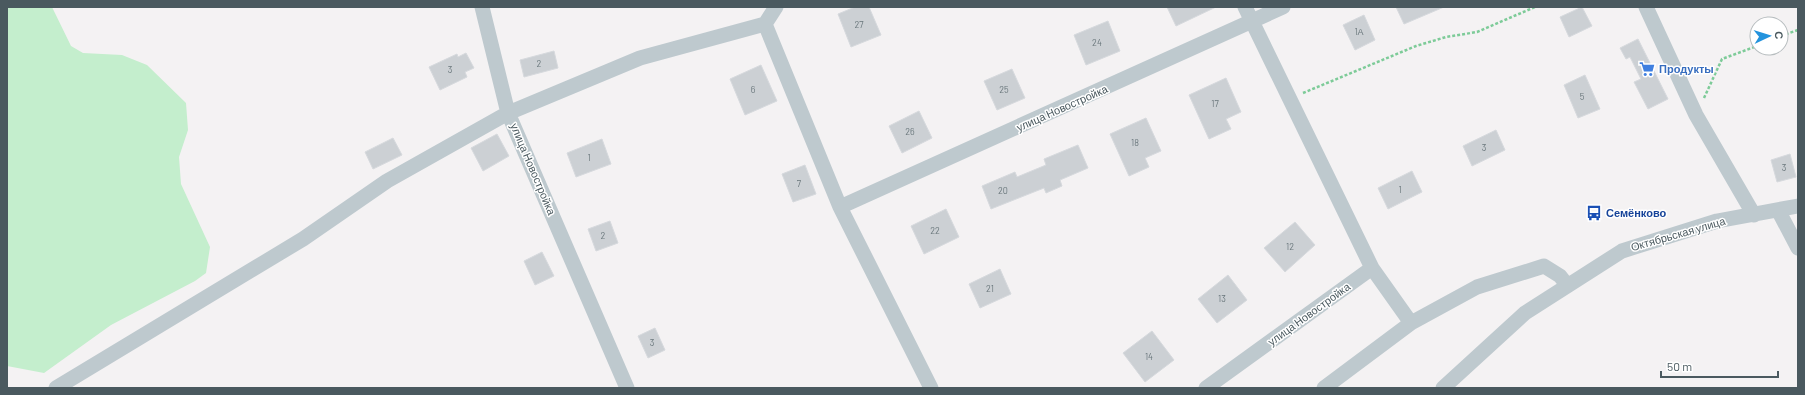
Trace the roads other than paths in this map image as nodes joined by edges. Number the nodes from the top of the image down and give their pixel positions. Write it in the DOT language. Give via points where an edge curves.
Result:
graph roads {
  1 [pos="482,7"];
  2 [pos="776,7"];
  3 [pos="1245,7"];
  4 [pos="1283,7"];
  5 [pos="1646,7"];
  6 [pos="1252,22"];
  7 [pos="765,24"];
  8 [pos="508,113"];
  9 [pos="1798,206"];
  10 [pos="840,207"];
  11 [pos="1778,210"];
  12 [pos="1754,215"];
  13 [pos="1798,248"];
  14 [pos="1372,268"];
  15 [pos="1567,285"];
  16 [pos="1411,322"];
  17 [pos="56,388"];
  18 [pos="627,388"];
  19 [pos="931,388"];
  20 [pos="1206,388"];
  21 [pos="1324,388"];
  22 [pos="1443,388"];
  1 -- 8 [label="street"];
  2 -- 7 [label="street"];
  3 -- 6 [label="street"];
  4 -- 6 [label="street, улица Новостройка"];
  5 -- 12 [label="street" via="1696,115"];
  6 -- 10 [label="street, улица Новостройка"];
  6 -- 14 [label="street"];
  7 -- 8 [label="street, улица Новостройка" via="640,58"];
  7 -- 10 [label="street"];
  8 -- 17 [label="street" via="387,181 303,239"];
  8 -- 18 [label="street, улица Новостройка"];
  9 -- 11 [label="street, Октябрьская улица"];
  10 -- 19 [label="street"];
  11 -- 12 [label="street, Октябрьская улица"];
  11 -- 13 [label="street"];
  12 -- 15 [label="street, Октябрьская улица" via="1717,221 1622,251"];
  14 -- 16 [label="street"];
  14 -- 20 [label="street, улица Новостройка"];
  15 -- 16 [label="street" via="1560,276 1544,266 1477,287"];
  15 -- 22 [label="street, Октябрьская улица" via="1525,313"];
  16 -- 21 [label="street"];
}
